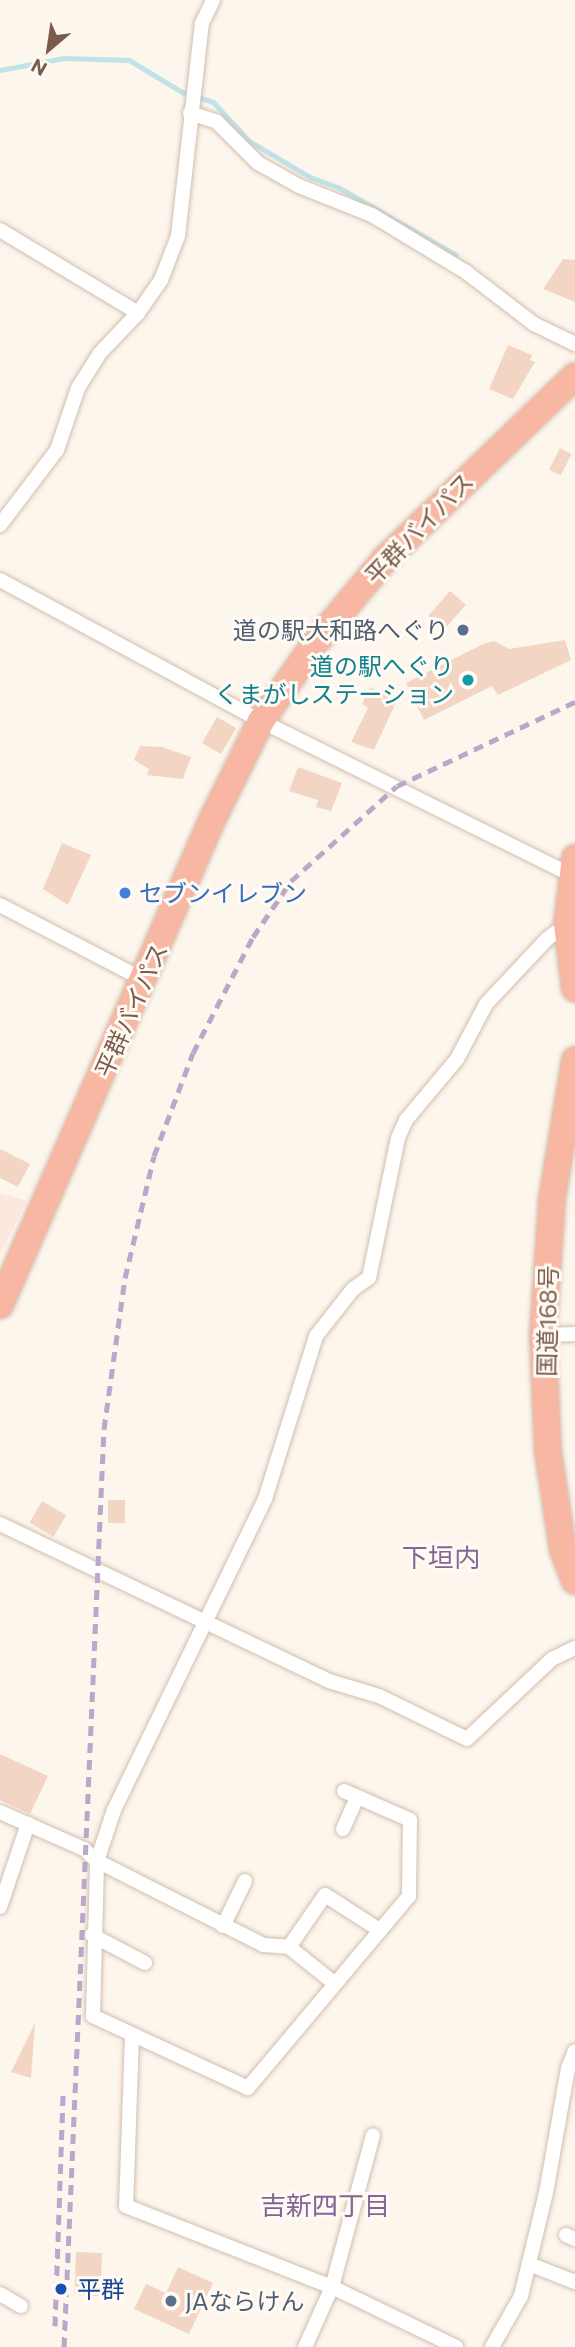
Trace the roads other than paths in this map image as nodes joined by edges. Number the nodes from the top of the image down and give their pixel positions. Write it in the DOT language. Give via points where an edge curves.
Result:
graph roads {
  1 [pos="213,0"];
  2 [pos="191,110"];
  3 [pos="0,230"];
  4 [pos="138,313"];
  5 [pos="575,344"];
  6 [pos="575,376"];
  7 [pos="0,525"];
  8 [pos="0,580"];
  9 [pos="261,721"];
  10 [pos="574,867"];
  11 [pos="0,905"];
  12 [pos="567,924"];
  13 [pos="144,980"];
  14 [pos="575,989"];
  15 [pos="575,1060"];
  16 [pos="0,1305"];
  17 [pos="575,1334"];
  18 [pos="543,1335"];
  19 [pos="0,1524"];
  20 [pos="575,1581"];
  21 [pos="209,1622"];
  22 [pos="575,1648"];
  23 [pos="0,1812"];
  24 [pos="27,1824"];
  25 [pos="344,1829"];
  26 [pos="97,1861"];
  27 [pos="245,1881"];
  28 [pos="0,1907"];
  29 [pos="223,1926"];
  30 [pos="378,1930"];
  31 [pos="92,1935"];
  32 [pos="289,1947"];
  33 [pos="145,1964"];
  34 [pos="334,1983"];
  35 [pos="132,2036"];
  36 [pos="575,2051"];
  37 [pos="373,2135"];
  38 [pos="529,2264"];
  39 [pos="575,2282"];
  40 [pos="332,2287"];
  41 [pos="0,2294"];
  42 [pos="21,2306"];
  43 [pos="305,2347"];
  44 [pos="456,2347"];
  45 [pos="492,2347"];
  1 -- 2 [label="street" via="202,23"];
  2 -- 4 [label="street" via="178,236 161,280"];
  2 -- 5 [label="street" via="217,122 258,163 299,186 372,215 466,272 534,324"];
  3 -- 4 [label="street"];
  4 -- 7 [label="street" via="100,353 78,388 57,450"];
  6 -- 9 [label="highway, 平群バイパス" via="386,558 316,642"];
  8 -- 9 [label="street"];
  9 -- 10 [label="street"];
  9 -- 13 [label="highway, 平群バイパス" via="213,818"];
  10 -- 12 [label="highway"];
  11 -- 13 [label="street"];
  12 -- 14 [label="highway"];
  12 -- 21 [label="street" via="486,1004 457,1059 406,1120 398,1138 369,1278 353,1289 316,1336 265,1499"];
  13 -- 16 [label="highway, 平群バイパス"];
  15 -- 18 [label="highway, 国道168号" via="552,1199"];
  17 -- 18 [label="street"];
  18 -- 20 [label="highway, 国道168号" via="548,1452 563,1550"];
  19 -- 21 [label="street"];
  21 -- 22 [label="street" via="329,1681 379,1696 467,1739 552,1659"];
  21 -- 26 [label="street" via="114,1810"];
  23 -- 24 [label="street"];
  24 -- 26 [label="street" via="84,1849"];
  24 -- 28 [label="street"];
  25 -- 30 [label="street" via="351,1794 411,1820 409,1896"];
  26 -- 29 [label="street"];
  26 -- 31 [label="street"];
  27 -- 29 [label="street"];
  29 -- 32 [label="street" via="263,1944"];
  30 -- 32 [label="street" via="325,1895"];
  30 -- 34 [label="street"];
  31 -- 33 [label="street"];
  31 -- 35 [label="street" via="93,2016"];
  32 -- 34 [label="street"];
  34 -- 35 [label="street" via="248,2088"];
  35 -- 40 [label="street" via="126,2206"];
  36 -- 38 [label="street"];
  37 -- 40 [label="street"];
  38 -- 39 [label="street"];
  38 -- 45 [label="street" via="521,2296"];
  40 -- 43 [label="street"];
  40 -- 44 [label="street"];
  41 -- 42 [label="street"];
}
